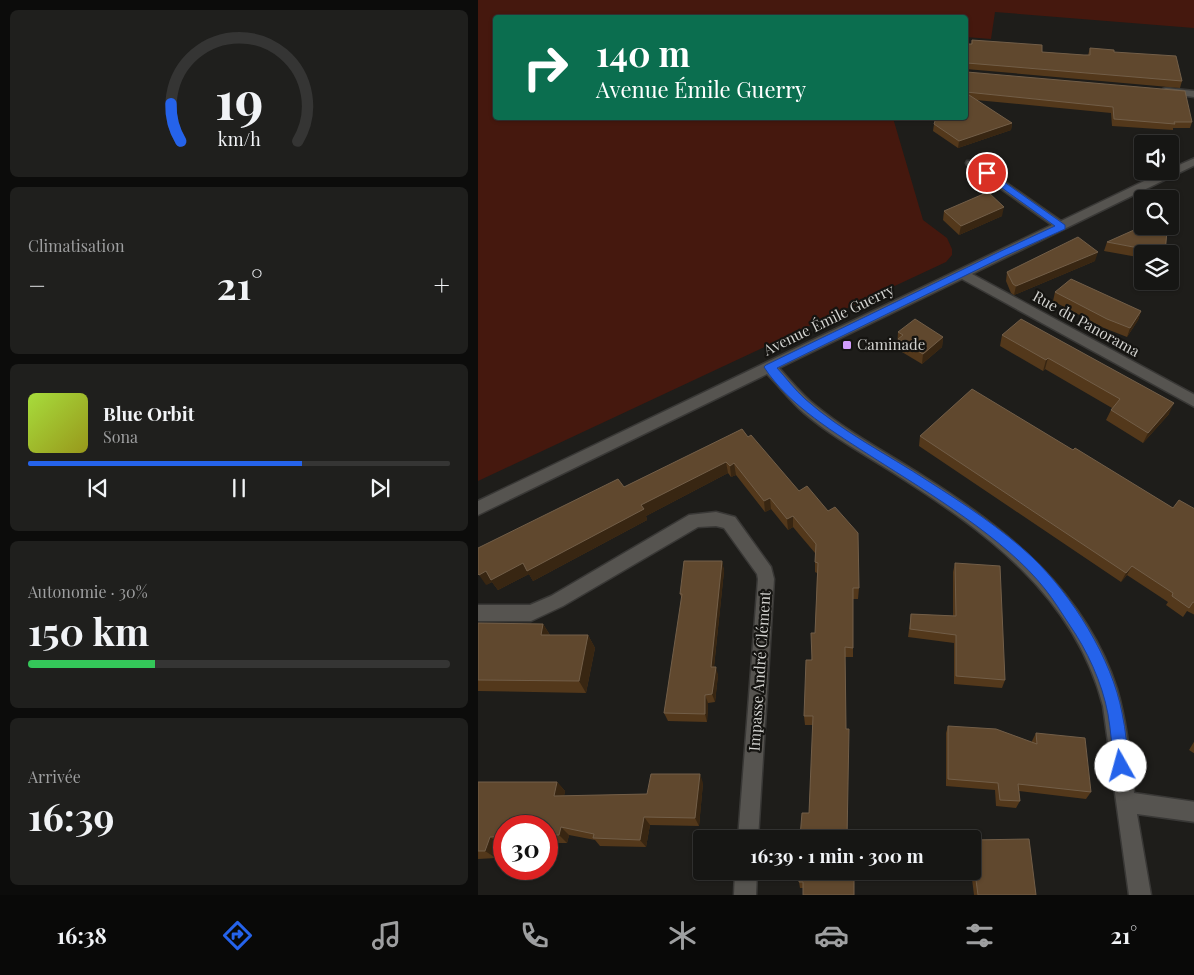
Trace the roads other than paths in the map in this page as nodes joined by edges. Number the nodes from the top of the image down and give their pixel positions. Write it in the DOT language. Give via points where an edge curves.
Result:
graph roads {
  1 [pos="1155,90"];
  2 [pos="1194,94"];
  3 [pos="1194,162"];
  4 [pos="972,163"];
  5 [pos="1062,227"];
  6 [pos="962,274"];
  7 [pos="770,367"];
  8 [pos="1194,402"];
  9 [pos="478,508"];
  10 [pos="478,612"];
  11 [pos="1125,802"];
  12 [pos="1194,812"];
  13 [pos="749,830"];
  14 [pos="745,880"];
  15 [pos="744,895"];
  16 [pos="1140,895"];
  1 -- 2 [label="street"];
  3 -- 5 [label="street, Avenue Émile Guerry"];
  4 -- 5 [label="street"];
  5 -- 6 [label="street, Avenue Émile Guerry"];
  6 -- 7 [label="street, Avenue Émile Guerry"];
  6 -- 8 [label="street, Rue du Panorama"];
  7 -- 9 [label="street, Avenue Émile Guerry"];
  7 -- 11 [label="street" via="801,401 834,427 992,531 1028,561 1050,585 1085,637 1103,674 1115,712"];
  10 -- 13 [label="street, Impasse André Clément" via="531,613 695,520 729,522 765,572 766,579"];
  11 -- 12 [label="street"];
  11 -- 16 [label="street"];
  14 -- 15 [label="street"];
}
